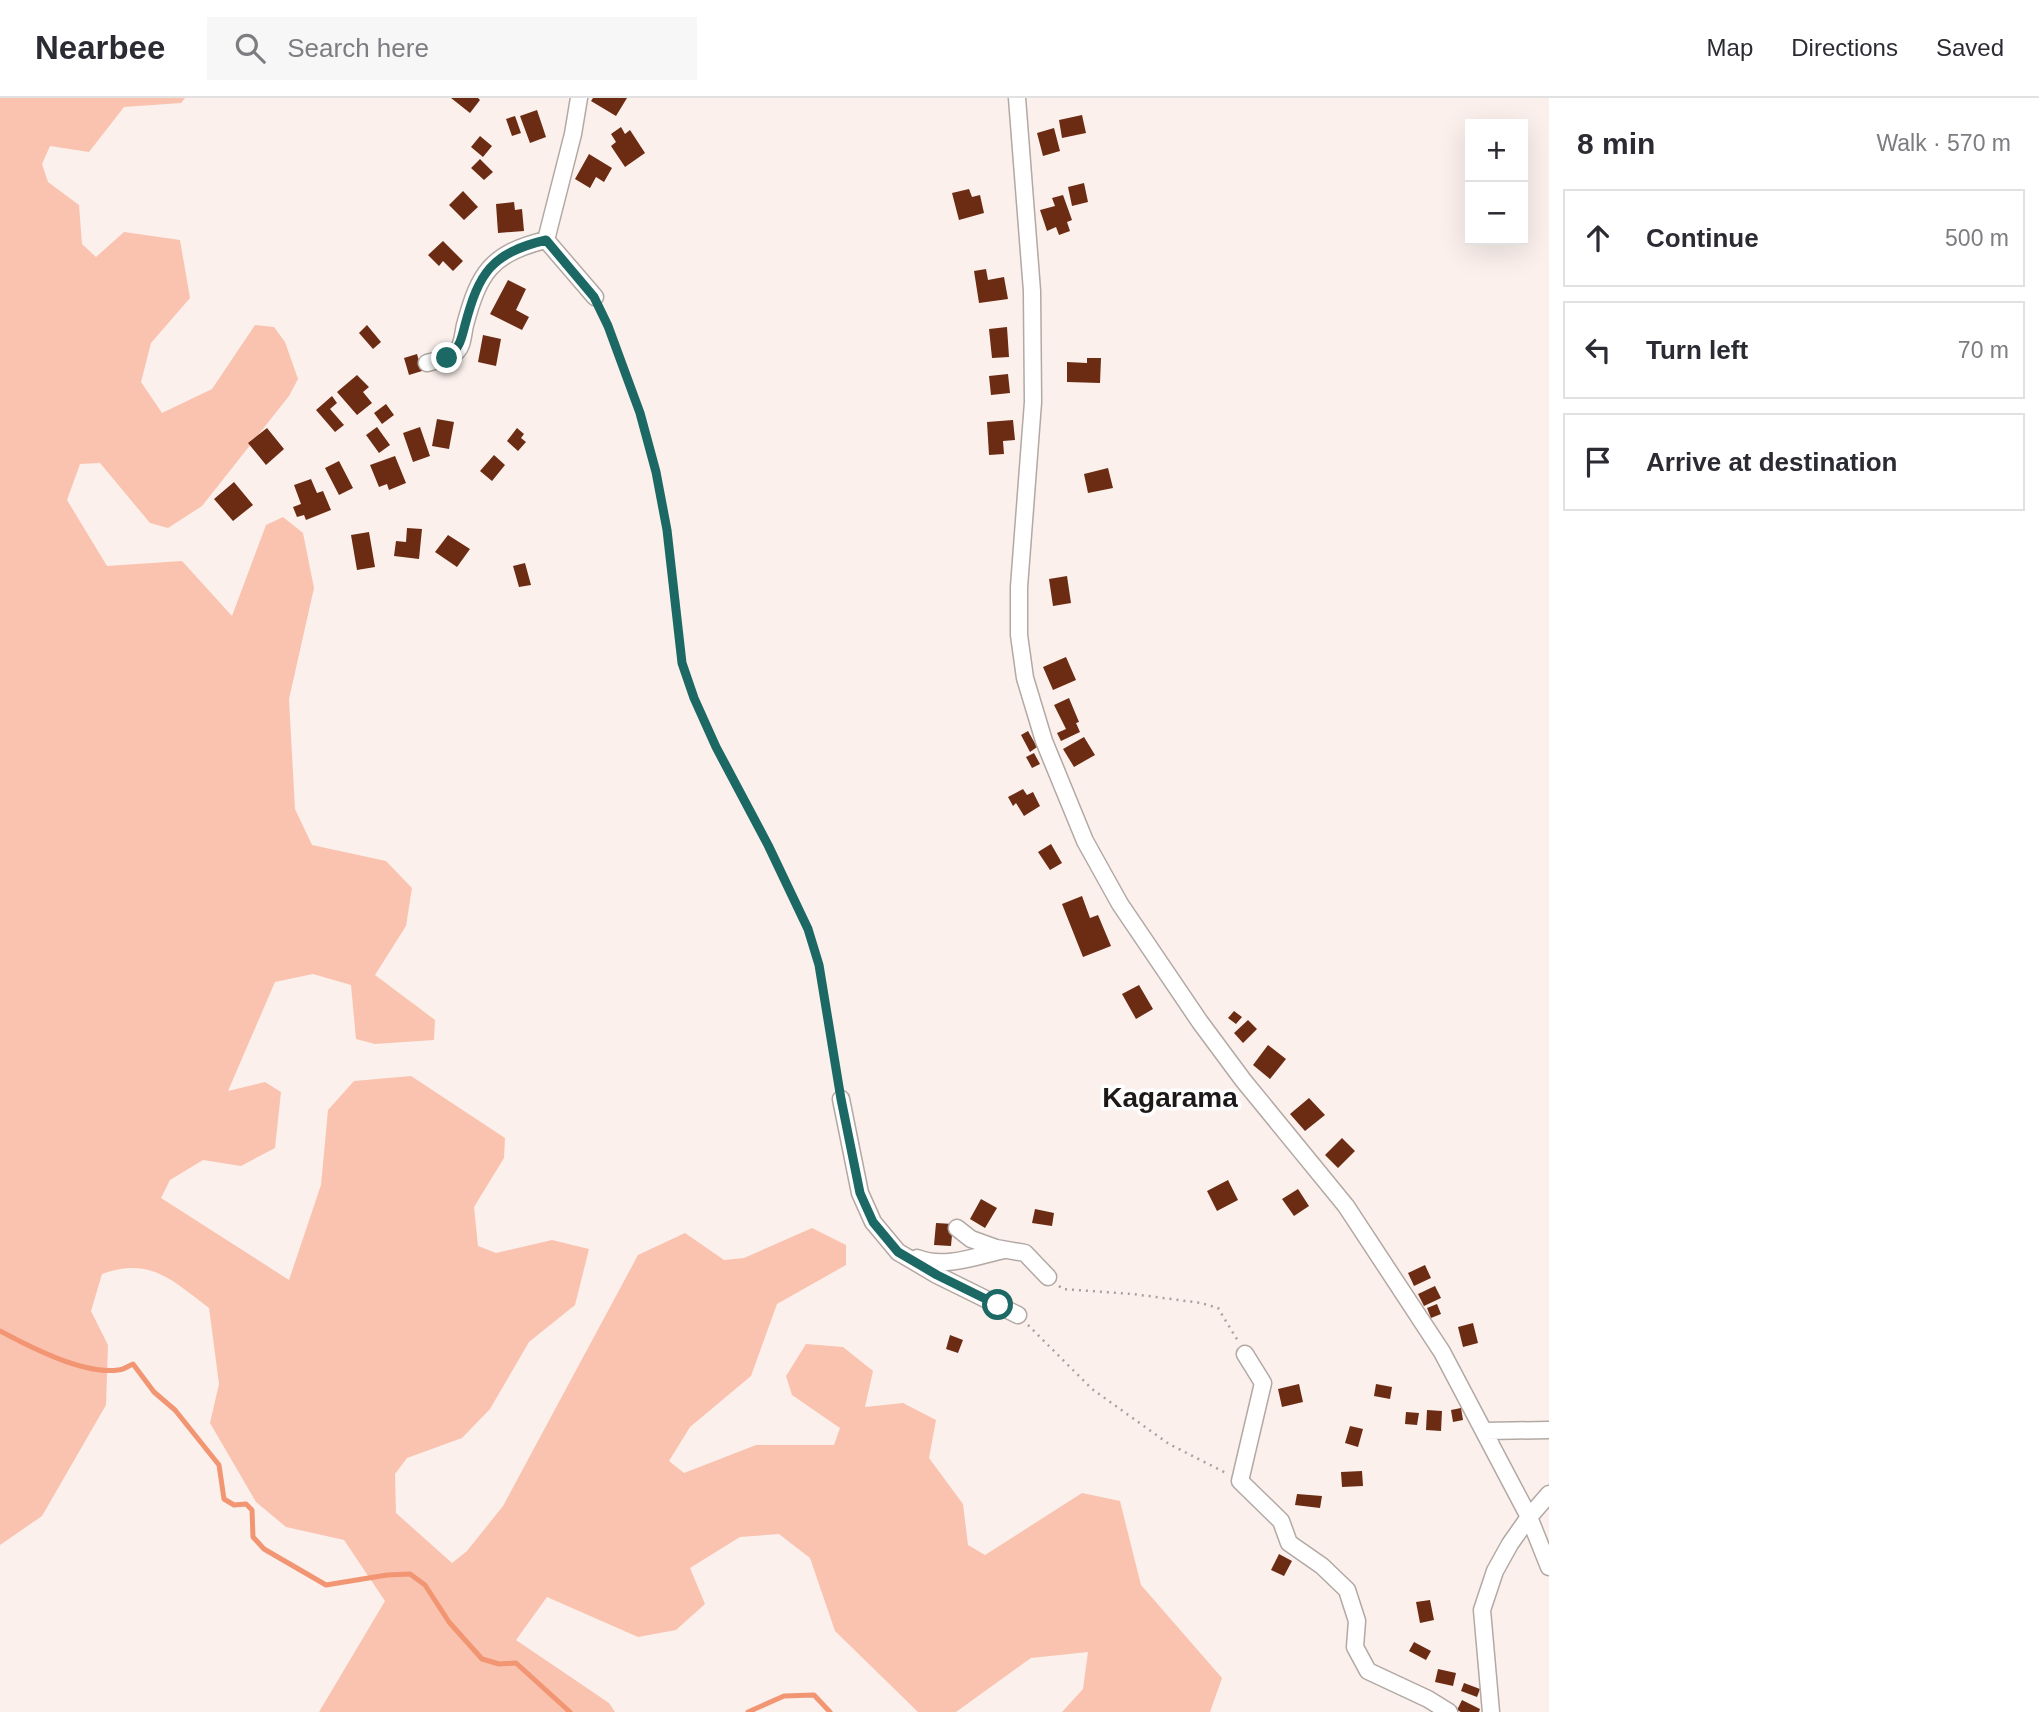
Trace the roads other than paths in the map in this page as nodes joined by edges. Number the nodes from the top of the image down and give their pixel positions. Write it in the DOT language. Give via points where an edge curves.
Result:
graph roads {
  1 [pos="579,98"];
  2 [pos="1017,98"];
  3 [pos="546,240"];
  4 [pos="594,297"];
  5 [pos="427,363"];
  6 [pos="841,1099"];
  7 [pos="957,1228"];
  8 [pos="1004,1250"];
  9 [pos="898,1252"];
  10 [pos="1048,1277"];
  11 [pos="1018,1315"];
  12 [pos="1245,1354"];
  13 [pos="1549,1430"];
  14 [pos="1486,1431"];
  15 [pos="1549,1494"];
  16 [pos="1529,1517"];
  17 [pos="1549,1567"];
  18 [pos="1449,1712"];
  19 [pos="1491,1712"];
  1 -- 3 [label="street"];
  2 -- 14 [label="street" via="1032,291 1033,402 1019,635 1044,741 1085,841 1120,904 1199,1022 1346,1206 1442,1352"];
  3 -- 4 [label="street"];
  3 -- 5 [label="street" via="507,253 487,270 474,293 459,349"];
  6 -- 9 [label="street" via="860,1193 873,1222"];
  7 -- 8 [label="street" via="971,1239"];
  8 -- 9 [label="street" via="928,1262"];
  8 -- 10 [label="street" via="1025,1253"];
  9 -- 11 [label="street"];
  12 -- 18 [label="street" via="1263,1383 1240,1480 1281,1521 1289,1543 1347,1590 1357,1621 1355,1647 1368,1671"];
  13 -- 14 [label="street"];
  14 -- 16 [label="street"];
  15 -- 16 [label="street"];
  16 -- 17 [label="street"];
  16 -- 19 [label="street" via="1495,1571 1482,1610"];
}
